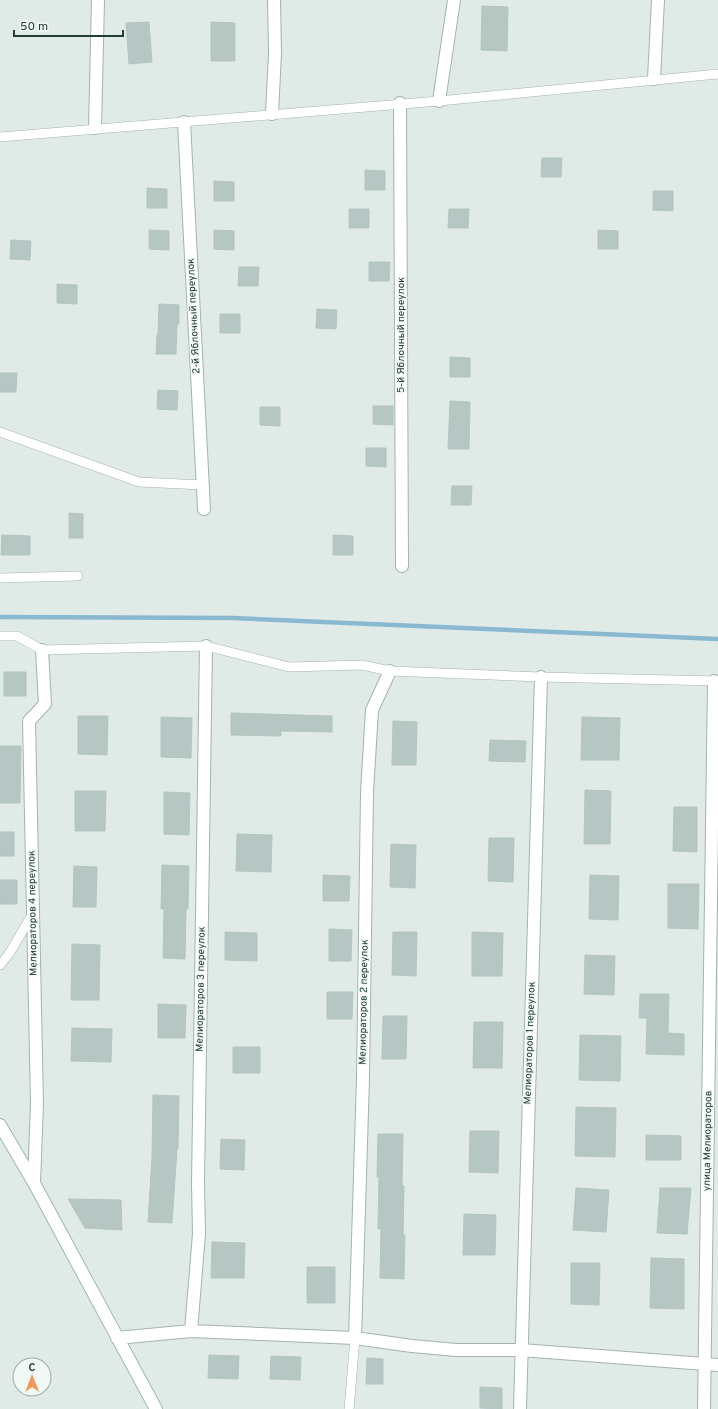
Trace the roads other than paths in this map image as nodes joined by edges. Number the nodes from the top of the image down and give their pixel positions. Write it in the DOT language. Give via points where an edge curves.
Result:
graph roads {
  1 [pos="98,0"];
  2 [pos="274,0"];
  3 [pos="454,0"];
  4 [pos="658,0"];
  5 [pos="718,74"];
  6 [pos="654,79"];
  7 [pos="439,101"];
  8 [pos="400,103"];
  9 [pos="272,114"];
  10 [pos="184,122"];
  11 [pos="95,128"];
  12 [pos="0,136"];
  13 [pos="0,432"];
  14 [pos="203,485"];
  15 [pos="204,509"];
  16 [pos="402,566"];
  17 [pos="78,576"];
  18 [pos="0,578"];
  19 [pos="0,636"];
  20 [pos="206,646"];
  21 [pos="42,650"];
  22 [pos="390,671"];
  23 [pos="541,677"];
  24 [pos="716,681"];
  25 [pos="33,914"];
  26 [pos="0,964"];
  27 [pos="0,1125"];
  28 [pos="34,1183"];
  29 [pos="190,1331"];
  30 [pos="117,1338"];
  31 [pos="355,1338"];
  32 [pos="521,1350"];
  33 [pos="705,1364"];
  34 [pos="718,1365"];
  35 [pos="156,1409"];
  36 [pos="349,1409"];
  37 [pos="520,1409"];
  38 [pos="704,1409"];
  1 -- 11 [label="street"];
  2 -- 9 [label="street"];
  3 -- 7 [label="street"];
  4 -- 6 [label="street"];
  5 -- 6 [label="lane"];
  6 -- 7 [label="lane"];
  7 -- 8 [label="lane"];
  8 -- 9 [label="lane"];
  8 -- 16 [label="street, 5-й Яблочный переулок"];
  9 -- 10 [label="lane"];
  10 -- 11 [label="lane"];
  10 -- 14 [label="street, 2-й Яблочный переулок"];
  11 -- 12 [label="lane"];
  13 -- 14 [label="lane" via="139,482"];
  14 -- 15 [label="street, 2-й Яблочный переулок"];
  17 -- 18 [label="lane"];
  19 -- 21 [label="lane" via="17,636"];
  20 -- 21 [label="lane"];
  20 -- 22 [label="lane" via="289,667 362,665"];
  20 -- 29 [label="street, Мелиораторов 3 переулок" via="199,1234"];
  21 -- 25 [label="street, Мелиораторов 4 переулок" via="45,704 29,721"];
  22 -- 23 [label="lane"];
  22 -- 31 [label="street, Мелиораторов 2 переулок" via="372,710 366,792 363,1078"];
  23 -- 24 [label="lane"];
  23 -- 32 [label="street, Мелиораторов 1 переулок"];
  24 -- 33 [label="street, улица Мелиораторов"];
  25 -- 26 [label="lane" via="9,954"];
  25 -- 28 [label="street, Мелиораторов 4 переулок" via="37,1103"];
  27 -- 28 [label="street"];
  28 -- 30 [label="street"];
  29 -- 30 [label="street"];
  29 -- 31 [label="street"];
  30 -- 35 [label="street"];
  31 -- 32 [label="street" via="456,1350"];
  31 -- 36 [label="lane"];
  32 -- 33 [label="street"];
  32 -- 37 [label="street, Мелиораторов 1 переулок"];
  33 -- 34 [label="street"];
  33 -- 38 [label="street, улица Мелиораторов"];
}
